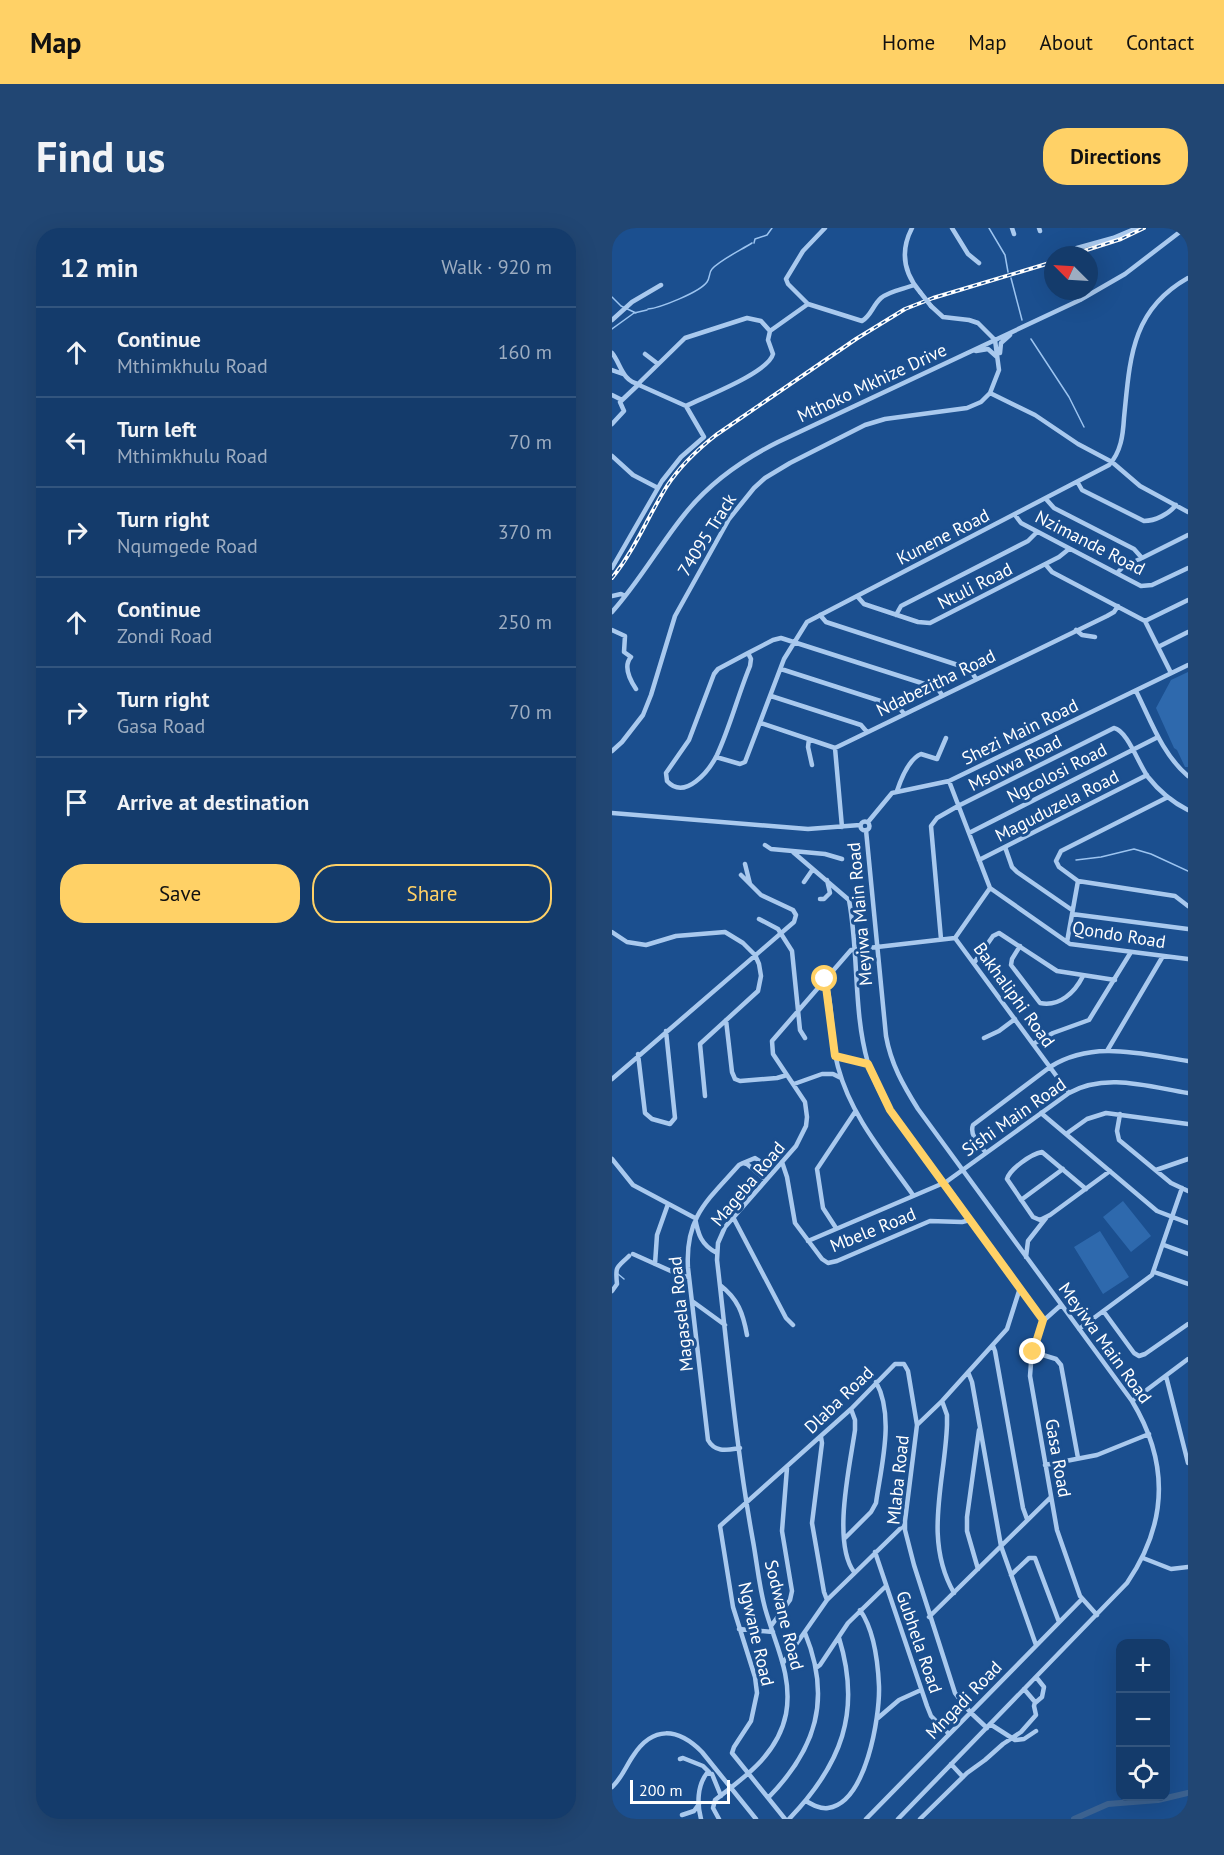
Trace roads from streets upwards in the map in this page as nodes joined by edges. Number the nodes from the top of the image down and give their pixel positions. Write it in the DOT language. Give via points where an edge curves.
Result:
graph roads {
  1 [pos="825,228"];
  2 [pos="912,228"];
  3 [pos="952,228"];
  4 [pos="1012,228"];
  5 [pos="1137,228"];
  6 [pos="1185,228"];
  7 [pos="1014,234"];
  8 [pos="1084,246"];
  9 [pos="979,263"];
  10 [pos="1188,278"];
  11 [pos="661,285"];
  12 [pos="914,285"];
  13 [pos="808,304"];
  14 [pos="612,320"];
  15 [pos="1017,330"];
  16 [pos="770,331"];
  17 [pos="988,333"];
  18 [pos="995,340"];
  19 [pos="975,349"];
  20 [pos="612,353"];
  21 [pos="645,354"];
  22 [pos="964,354"];
  23 [pos="999,359"];
  24 [pos="658,364"];
  25 [pos="1000,365"];
  26 [pos="612,370"];
  27 [pos="623,374"];
  28 [pos="616,379"];
  29 [pos="639,384"];
  30 [pos="990,393"];
  31 [pos="612,395"];
  32 [pos="622,400"];
  33 [pos="686,406"];
  34 [pos="612,424"];
  35 [pos="612,456"];
  36 [pos="1112,462"];
  37 [pos="1078,483"];
  38 [pos="658,488"];
  39 [pos="1046,499"];
  40 [pos="1176,505"];
  41 [pos="1188,512"];
  42 [pos="1015,515"];
  43 [pos="1037,532"];
  44 [pos="1188,536"];
  45 [pos="1070,549"];
  46 [pos="1142,558"];
  47 [pos="1046,565"];
  48 [pos="612,568"];
  49 [pos="1188,568"];
  50 [pos="1117,573"];
  51 [pos="612,596"];
  52 [pos="625,596"];
  53 [pos="857,596"];
  54 [pos="1188,600"];
  55 [pos="1118,606"];
  56 [pos="612,612"];
  57 [pos="820,615"];
  58 [pos="896,615"];
  59 [pos="1145,621"];
  60 [pos="612,630"];
  61 [pos="1076,630"];
  62 [pos="1188,632"];
  63 [pos="1095,637"];
  64 [pos="794,643"];
  65 [pos="1158,647"];
  66 [pos="748,653"];
  67 [pos="1188,665"];
  68 [pos="781,669"];
  69 [pos="1171,674"];
  70 [pos="976,679"];
  71 [pos="636,689"];
  72 [pos="1136,692"];
  73 [pos="942,695"];
  74 [pos="771,696"];
  75 [pos="904,714"];
  76 [pos="761,723"];
  77 [pos="867,732"];
  78 [pos="1158,737"];
  79 [pos="809,738"];
  80 [pos="946,738"];
  81 [pos="835,748"];
  82 [pos="1132,750"];
  83 [pos="612,751"];
  84 [pos="716,757"];
  85 [pos="812,765"];
  86 [pos="1147,775"];
  87 [pos="1188,776"];
  88 [pos="949,781"];
  89 [pos="897,791"];
  90 [pos="1168,797"];
  91 [pos="958,806"];
  92 [pos="1188,810"];
  93 [pos="612,813"];
  94 [pos="868,822"];
  95 [pos="860,825"];
  96 [pos="842,827"];
  97 [pos="866,830"];
  98 [pos="969,833"];
  99 [pos="765,845"];
  100 [pos="1005,847"];
  101 [pos="793,852"];
  102 [pos="842,859"];
  103 [pos="979,860"];
  104 [pos="745,864"];
  105 [pos="813,869"];
  106 [pos="741,875"];
  107 [pos="826,880"];
  108 [pos="1078,881"];
  109 [pos="804,882"];
  110 [pos="751,886"];
  111 [pos="990,888"];
  112 [pos="820,898"];
  113 [pos="1188,906"];
  114 [pos="1072,912"];
  115 [pos="759,919"];
  116 [pos="1188,929"];
  117 [pos="612,932"];
  118 [pos="782,934"];
  119 [pos="955,938"];
  120 [pos="941,939"];
  121 [pos="1067,942"];
  122 [pos="877,946"];
  123 [pos="1020,946"];
  124 [pos="854,949"];
  125 [pos="1131,952"];
  126 [pos="755,955"];
  127 [pos="1163,956"];
  128 [pos="1188,959"];
  129 [pos="974,963"];
  130 [pos="1083,976"];
  131 [pos="825,979"];
  132 [pos="1115,980"];
  133 [pos="798,1009"];
  134 [pos="1015,1019"];
  135 [pos="726,1020"];
  136 [pos="666,1031"];
  137 [pos="806,1038"];
  138 [pos="984,1038"];
  139 [pos="1034,1044"];
  140 [pos="1107,1051"];
  141 [pos="638,1054"];
  142 [pos="835,1056"];
  143 [pos="1188,1061"];
  144 [pos="868,1064"];
  145 [pos="1050,1067"];
  146 [pos="787,1075"];
  147 [pos="842,1078"];
  148 [pos="612,1079"];
  149 [pos="794,1084"];
  150 [pos="1069,1093"];
  151 [pos="1188,1093"];
  152 [pos="705,1096"];
  153 [pos="855,1112"];
  154 [pos="1041,1113"];
  155 [pos="1120,1114"];
  156 [pos="1188,1124"];
  157 [pos="1066,1134"];
  158 [pos="986,1153"];
  159 [pos="612,1159"];
  160 [pos="1188,1159"];
  161 [pos="782,1162"];
  162 [pos="741,1164"];
  163 [pos="764,1164"];
  164 [pos="1063,1169"];
  165 [pos="963,1170"];
  166 [pos="1156,1170"];
  167 [pos="1110,1171"];
  168 [pos="766,1180"];
  169 [pos="943,1184"];
  170 [pos="1182,1188"];
  171 [pos="1086,1189"];
  172 [pos="1188,1191"];
  173 [pos="913,1195"];
  174 [pos="1021,1200"];
  175 [pos="668,1204"];
  176 [pos="733,1217"];
  177 [pos="695,1218"];
  178 [pos="1046,1218"];
  179 [pos="1173,1218"];
  180 [pos="970,1220"];
  181 [pos="1188,1223"];
  182 [pos="836,1228"];
  183 [pos="808,1241"];
  184 [pos="1164,1245"];
  185 [pos="717,1253"];
  186 [pos="1188,1254"];
  187 [pos="1026,1257"];
  188 [pos="656,1264"];
  189 [pos="1154,1272"];
  190 [pos="689,1277"];
  191 [pos="1188,1284"];
  192 [pos="720,1285"];
  193 [pos="1020,1288"];
  194 [pos="612,1291"];
  195 [pos="692,1300"];
  196 [pos="1061,1305"];
  197 [pos="1104,1312"];
  198 [pos="1043,1320"];
  199 [pos="1188,1324"];
  200 [pos="725,1325"];
  201 [pos="793,1325"];
  202 [pos="1079,1329"];
  203 [pos="747,1335"];
  204 [pos="993,1346"];
  205 [pos="1033,1352"];
  206 [pos="1188,1359"];
  207 [pos="968,1372"];
  208 [pos="1166,1376"];
  209 [pos="876,1382"];
  210 [pos="942,1401"];
  211 [pos="1132,1401"];
  212 [pos="851,1410"];
  213 [pos="917,1425"];
  214 [pos="980,1427"];
  215 [pos="1149,1434"];
  216 [pos="820,1437"];
  217 [pos="740,1448"];
  218 [pos="975,1449"];
  219 [pos="984,1449"];
  220 [pos="1078,1458"];
  221 [pos="1188,1463"];
  222 [pos="1045,1464"];
  223 [pos="787,1468"];
  224 [pos="1051,1497"];
  225 [pos="746,1502"];
  226 [pos="1027,1519"];
  227 [pos="904,1525"];
  228 [pos="845,1538"];
  229 [pos="1001,1546"];
  230 [pos="875,1552"];
  231 [pos="1143,1558"];
  232 [pos="1188,1567"];
  233 [pos="978,1569"];
  234 [pos="854,1572"];
  235 [pos="1011,1575"];
  236 [pos="886,1586"];
  237 [pos="954,1593"];
  238 [pos="1082,1599"];
  239 [pos="827,1600"];
  240 [pos="860,1610"];
  241 [pos="1097,1615"];
  242 [pos="929,1617"];
  243 [pos="1059,1622"];
  244 [pos="739,1629"];
  245 [pos="772,1629"];
  246 [pos="805,1633"];
  247 [pos="839,1638"];
  248 [pos="1036,1645"];
  249 [pos="783,1664"];
  250 [pos="816,1668"];
  251 [pos="1036,1677"];
  252 [pos="1024,1689"];
  253 [pos="921,1690"];
  254 [pos="1035,1703"];
  255 [pos="970,1712"];
  256 [pos="878,1718"];
  257 [pos="988,1726"];
  258 [pos="1036,1731"];
  259 [pos="949,1734"];
  260 [pos="1011,1738"];
  261 [pos="680,1759"];
  262 [pos="951,1764"];
  263 [pos="709,1772"];
  264 [pos="748,1774"];
  265 [pos="963,1777"];
  266 [pos="612,1787"];
  267 [pos="731,1788"];
  268 [pos="721,1796"];
  269 [pos="768,1798"];
  270 [pos="806,1801"];
  271 [pos="699,1804"];
  272 [pos="682,1815"];
  273 [pos="899,1818"];
  274 [pos="701,1819"];
  275 [pos="719,1819"];
  276 [pos="756,1819"];
  277 [pos="787,1819"];
  278 [pos="866,1819"];
  279 [pos="920,1819"];
  1 -- 13 [label="street" via="803,251 786,279"];
  2 -- 12 [label="street" via="904,256"];
  3 -- 9 [label="street" via="968,254"];
  4 -- 7 [label="street"];
  5 -- 8 [label="street"];
  6 -- 15 [label="street, Mthoko Mkhize Drive" via="1125,274"];
  10 -- 36 [label="street" via="1158,301 1136,335 1130,356 1122,440"];
  11 -- 14 [label="street" via="632,302"];
  12 -- 13 [label="street" via="886,295 862,321"];
  12 -- 17 [label="street, bridge" via="943,318 975,322"];
  13 -- 16 [label="street"];
  15 -- 18 [label="street, Mthoko Mkhize Drive"];
  15 -- 25 [label="street" via="1001,343"];
  16 -- 24 [label="street" via="758,320 735,321 685,338"];
  16 -- 33 [label="street" via="770,360 745,378"];
  17 -- 18 [label="street"];
  17 -- 19 [label="street" via="987,339"];
  18 -- 19 [label="street, Mthoko Mkhize Drive"];
  18 -- 23 [label="street"];
  19 -- 22 [label="street, Mthoko Mkhize Drive"];
  20 -- 27 [label="street"];
  21 -- 24 [label="street"];
  22 -- 23 [label="street" via="988,349"];
  22 -- 52 [label="street, Mthoko Mkhize Drive" via="778,442 736,466 685,513"];
  23 -- 25 [label="street"];
  24 -- 29 [label="street"];
  25 -- 30 [label="street"];
  26 -- 27 [label="street"];
  27 -- 28 [label="street"];
  27 -- 29 [label="street"];
  29 -- 32 [label="street"];
  29 -- 33 [label="street"];
  30 -- 36 [label="street" via="1035,415"];
  30 -- 83 [label="street, 74095 Track" via="967,408 865,425 783,466 754,488 729,519 675,616 643,715"];
  31 -- 32 [label="street"];
  32 -- 34 [label="street" via="624,413"];
  33 -- 38 [label="street" via="704,437 681,457"];
  35 -- 38 [label="street" via="633,475"];
  36 -- 37 [label="street, Kunene Road"];
  36 -- 40 [label="street" via="1140,486"];
  37 -- 39 [label="street, Kunene Road"];
  37 -- 40 [label="street" via="1082,490 1144,521 1166,514"];
  38 -- 48 [label="street"];
  39 -- 42 [label="street, Kunene Road"];
  39 -- 46 [label="street" via="1054,508 1134,549"];
  40 -- 41 [label="street"];
  42 -- 43 [label="street, Nzimande Road"];
  42 -- 53 [label="street, Kunene Road"];
  43 -- 45 [label="street, Nzimande Road"];
  43 -- 58 [label="street" via="1028,541 901,606"];
  44 -- 46 [label="street"];
  45 -- 47 [label="street, Ntuli Road"];
  45 -- 50 [label="street, Nzimande Road"];
  46 -- 50 [label="street"];
  47 -- 55 [label="street" via="1052,572"];
  47 -- 58 [label="street, Ntuli Road" via="930,623"];
  49 -- 50 [label="street, Nzimande Road" via="1148,587"];
  51 -- 52 [label="street"];
  52 -- 56 [label="street, Mthoko Mkhize Drive"];
  53 -- 57 [label="street, Kunene Road"];
  53 -- 58 [label="street, Ntuli Road" via="864,604"];
  54 -- 59 [label="street"];
  55 -- 59 [label="street"];
  55 -- 61 [label="street, Ndabezitha Road" via="1111,614"];
  57 -- 64 [label="street, Kunene Road" via="807,622"];
  57 -- 70 [label="street" via="826,622 970,669"];
  59 -- 65 [label="street"];
  60 -- 71 [label="street" via="624,636 624,652 631,657 628,678"];
  61 -- 63 [label="street"];
  61 -- 70 [label="street, Ndabezitha Road"];
  62 -- 65 [label="street"];
  64 -- 66 [label="street" via="778,638"];
  64 -- 68 [label="street, Kunene Road"];
  64 -- 73 [label="street" via="934,687"];
  65 -- 69 [label="street"];
  66 -- 84 [label="street" via="751,663"];
  66 -- 84 [label="street" via="714,674 689,740 666,773 667,781 673,787 689,786"];
  67 -- 69 [label="street, Shezi Main Road"];
  68 -- 74 [label="street, Kunene Road"];
  68 -- 75 [label="street" via="896,706"];
  69 -- 72 [label="street, Shezi Main Road"];
  70 -- 73 [label="street, Ndabezitha Road"];
  72 -- 78 [label="street"];
  72 -- 88 [label="street, Shezi Main Road"];
  73 -- 75 [label="street, Ndabezitha Road"];
  74 -- 76 [label="street, Kunene Road"];
  74 -- 77 [label="street" via="858,724"];
  75 -- 77 [label="street, Ndabezitha Road"];
  76 -- 79 [label="street"];
  76 -- 84 [label="street, Kunene Road" via="744,764"];
  77 -- 81 [label="street, Ndabezitha Road"];
  78 -- 82 [label="street, Ngcolosi Road"];
  78 -- 87 [label="street"];
  79 -- 81 [label="street"];
  79 -- 85 [label="street"];
  80 -- 89 [label="street" via="937,759 917,756"];
  81 -- 96 [label="street"];
  82 -- 86 [label="street, Msolwa Road"];
  82 -- 91 [label="street, Msolwa Road" via="1121,730 1114,728"];
  82 -- 98 [label="street, Ngcolosi Road"];
  86 -- 90 [label="street, Msolwa Road"];
  86 -- 100 [label="street, Maguduzela Road"];
  88 -- 89 [label="street, Shezi Main Road"];
  88 -- 91 [label="street"];
  89 -- 94 [label="street"];
  90 -- 92 [label="street, Msolwa Road"];
  90 -- 108 [label="street" via="1059,853 1058,865"];
  91 -- 98 [label="street"];
  91 -- 120 [label="street, Msolwa Road" via="931,826"];
  93 -- 96 [label="street" via="808,829"];
  94 -- 95 [label="street"];
  94 -- 97 [label="street"];
  95 -- 96 [label="street"];
  95 -- 97 [label="street"];
  97 -- 122 [label="street, Meyiwa Main Road"];
  98 -- 103 [label="street"];
  99 -- 101 [label="street"];
  100 -- 103 [label="street, Maguduzela Road"];
  100 -- 114 [label="street" via="1017,872"];
  101 -- 102 [label="street"];
  101 -- 105 [label="street"];
  103 -- 111 [label="street"];
  104 -- 110 [label="street"];
  105 -- 107 [label="street"];
  105 -- 109 [label="street"];
  106 -- 110 [label="street"];
  107 -- 112 [label="street" via="830,893"];
  107 -- 124 [label="street" via="849,900"];
  108 -- 113 [label="street" via="1175,896"];
  108 -- 114 [label="street"];
  110 -- 118 [label="street" via="795,913 794,922"];
  111 -- 119 [label="street, Bakhaliphi Road"];
  111 -- 121 [label="street, Qondo Road"];
  114 -- 116 [label="street"];
  114 -- 121 [label="street"];
  115 -- 118 [label="street"];
  117 -- 126 [label="street" via="627,942 646,945 672,937 725,932"];
  118 -- 126 [label="street"];
  118 -- 133 [label="street" via="792,951"];
  119 -- 120 [label="street"];
  119 -- 129 [label="street, Bakhaliphi Road"];
  120 -- 122 [label="street"];
  121 -- 125 [label="street, Qondo Road"];
  122 -- 124 [label="street"];
  122 -- 165 [label="street, Meyiwa Main Road" via="886,1036 899,1079"];
  123 -- 129 [label="street" via="996,933"];
  123 -- 130 [label="street" via="1057,971"];
  123 -- 130 [label="street" via="1011,965 1040,1003 1070,995"];
  124 -- 131 [label="street, Mageba Road"];
  124 -- 144 [label="street"];
  125 -- 127 [label="street, Qondo Road"];
  125 -- 132 [label="street"];
  126 -- 135 [label="street" via="760,967 760,988"];
  126 -- 136 [label="street"];
  127 -- 128 [label="street, Qondo Road"];
  127 -- 140 [label="street"];
  129 -- 134 [label="street, Bakhaliphi Road"];
  130 -- 132 [label="street"];
  131 -- 133 [label="street, Mageba Road"];
  131 -- 142 [label="street"];
  132 -- 139 [label="street" via="1087,1022"];
  133 -- 137 [label="street" via="800,1029"];
  133 -- 146 [label="street, Mageba Road" via="772,1041 773,1054"];
  134 -- 138 [label="street"];
  134 -- 139 [label="street, Bakhaliphi Road"];
  135 -- 146 [label="street" via="735,1079"];
  135 -- 152 [label="street" via="699,1044"];
  136 -- 141 [label="street"];
  136 -- 141 [label="street" via="675,1118 672,1123 652,1119 645,1113"];
  139 -- 145 [label="street, Bakhaliphi Road"];
  140 -- 143 [label="street"];
  140 -- 145 [label="street" via="1081,1054"];
  141 -- 148 [label="street"];
  142 -- 144 [label="street"];
  142 -- 147 [label="street"];
  144 -- 169 [label="street" via="890,1110"];
  145 -- 150 [label="street, Bakhaliphi Road"];
  145 -- 158 [label="street" via="973,1125 973,1136"];
  146 -- 149 [label="street, Mageba Road"];
  147 -- 149 [label="street" via="822,1074"];
  147 -- 153 [label="street"];
  149 -- 161 [label="street, Mageba Road" via="805,1102 806,1126 800,1141"];
  150 -- 151 [label="street, Sishi Main Road" via="1106,1082"];
  150 -- 154 [label="street, Sishi Main Road"];
  153 -- 173 [label="street"];
  153 -- 182 [label="street" via="817,1169 823,1208"];
  154 -- 157 [label="street"];
  154 -- 158 [label="street, Sishi Main Road"];
  155 -- 156 [label="street"];
  155 -- 157 [label="street" via="1094,1115"];
  155 -- 166 [label="street" via="1119,1140"];
  157 -- 167 [label="street"];
  158 -- 165 [label="street, Sishi Main Road"];
  159 -- 175 [label="street" via="633,1185"];
  160 -- 166 [label="street"];
  161 -- 168 [label="street, Mageba Road"];
  161 -- 183 [label="street, Mbele Road" via="795,1223"];
  162 -- 163 [label="street" via="755,1158"];
  162 -- 168 [label="street" via="747,1164"];
  162 -- 177 [label="street, Magasela Road"];
  164 -- 171 [label="street"];
  164 -- 174 [label="street"];
  164 -- 174 [label="street" via="1042,1152 1036,1153 1007,1176"];
  165 -- 169 [label="street, Sishi Main Road"];
  165 -- 187 [label="street, Meyiwa Main Road"];
  166 -- 170 [label="street"];
  167 -- 171 [label="street"];
  167 -- 179 [label="street" via="1157,1211"];
  168 -- 176 [label="street, Mageba Road"];
  169 -- 173 [label="street, Sishi Main Road"];
  169 -- 180 [label="street"];
  170 -- 172 [label="street"];
  170 -- 179 [label="street"];
  171 -- 178 [label="street"];
  173 -- 182 [label="street, Sishi Main Road"];
  174 -- 178 [label="street" via="1035,1219"];
  175 -- 177 [label="street"];
  175 -- 188 [label="street" via="657,1235"];
  176 -- 185 [label="street, Mageba Road" via="720,1236"];
  176 -- 201 [label="street"];
  177 -- 185 [label="street" via="695,1228 703,1243"];
  177 -- 190 [label="street, Magasela Road" via="687,1242"];
  178 -- 187 [label="street" via="1028,1241"];
  179 -- 181 [label="street"];
  179 -- 184 [label="street"];
  180 -- 183 [label="street, Mbele Road" via="930,1221 830,1263"];
  180 -- 193 [label="street"];
  182 -- 183 [label="street, Sishi Main Road"];
  184 -- 186 [label="street"];
  184 -- 189 [label="street"];
  185 -- 192 [label="street, Mageba Road"];
  187 -- 196 [label="street, Meyiwa Main Road"];
  188 -- 190 [label="street"];
  188 -- 194 [label="street" via="631,1255 619,1264 617,1284"];
  189 -- 191 [label="street"];
  189 -- 197 [label="street"];
  190 -- 195 [label="street, Magasela Road"];
  192 -- 200 [label="street, Mageba Road"];
  192 -- 203 [label="street" via="740,1307"];
  193 -- 198 [label="street"];
  193 -- 204 [label="street, Mlaba Road" via="1009,1325"];
  195 -- 200 [label="street"];
  195 -- 217 [label="street, Magasela Road" via="709,1443 720,1450"];
  196 -- 198 [label="street"];
  196 -- 202 [label="street, Meyiwa Main Road"];
  197 -- 199 [label="street" via="1139,1356"];
  197 -- 202 [label="street"];
  198 -- 205 [label="street, Gasa Road"];
  200 -- 217 [label="street, Mageba Road"];
  202 -- 211 [label="street, Meyiwa Main Road"];
  204 -- 207 [label="street, Mlaba Road"];
  204 -- 226 [label="street"];
  205 -- 220 [label="street" via="1056,1359 1061,1365"];
  205 -- 222 [label="street, Gasa Road" via="1030,1376"];
  206 -- 208 [label="street"];
  207 -- 210 [label="street, Mlaba Road"];
  207 -- 214 [label="street"];
  208 -- 211 [label="street"];
  208 -- 221 [label="street"];
  209 -- 212 [label="street, Dlaba Road"];
  209 -- 213 [label="street, Dlaba Road" via="895,1364 906,1366"];
  209 -- 228 [label="street" via="886,1425 876,1503"];
  210 -- 213 [label="street, Mlaba Road"];
  210 -- 237 [label="street" via="948,1425 936,1526"];
  211 -- 215 [label="street, Meyiwa Main Road"];
  212 -- 216 [label="street, Dlaba Road"];
  212 -- 228 [label="street" via="856,1424 843,1520"];
  213 -- 227 [label="street, Mlaba Road"];
  214 -- 218 [label="street"];
  214 -- 219 [label="street"];
  215 -- 220 [label="street" via="1103,1453"];
  215 -- 231 [label="street, Meyiwa Main Road" via="1159,1492 1155,1527"];
  216 -- 223 [label="street, Dlaba Road"];
  216 -- 239 [label="street" via="812,1531"];
  217 -- 225 [label="street, Mageba Road"];
  218 -- 219 [label="street"];
  218 -- 233 [label="street" via="967,1531"];
  219 -- 229 [label="street"];
  220 -- 222 [label="street"];
  222 -- 224 [label="street, Gasa Road"];
  223 -- 225 [label="street, Dlaba Road"];
  223 -- 245 [label="street" via="782,1531 792,1591"];
  224 -- 226 [label="street"];
  224 -- 238 [label="street, Gasa Road" via="1061,1542"];
  225 -- 244 [label="street, Ngwane Road" via="719,1529"];
  225 -- 245 [label="street, Sodwane Road"];
  226 -- 229 [label="street"];
  227 -- 230 [label="street"];
  227 -- 242 [label="street, Mlaba Road"];
  228 -- 234 [label="street" via="849,1565"];
  229 -- 233 [label="street"];
  229 -- 235 [label="street"];
  230 -- 234 [label="street"];
  230 -- 236 [label="street, Gubhela Road"];
  231 -- 232 [label="street" via="1168,1569"];
  231 -- 241 [label="street, Meyiwa Main Road" via="1127,1583"];
  233 -- 237 [label="street"];
  234 -- 239 [label="street"];
  235 -- 243 [label="street" via="1029,1558 1035,1558"];
  235 -- 248 [label="street"];
  236 -- 240 [label="street"];
  236 -- 253 [label="street, Gubhela Road"];
  237 -- 242 [label="street"];
  238 -- 241 [label="street, Gasa Road"];
  238 -- 243 [label="street, Mngadi Road"];
  239 -- 246 [label="street"];
  240 -- 247 [label="street"];
  240 -- 256 [label="street" via="874,1648"];
  241 -- 251 [label="street, Meyiwa Main Road"];
  242 -- 255 [label="street, Mlaba Road" via="955,1693"];
  243 -- 248 [label="street, Mngadi Road"];
  244 -- 245 [label="street"];
  244 -- 264 [label="street, Ngwane Road" via="757,1693 752,1721 732,1753"];
  245 -- 249 [label="street, Sodwane Road"];
  246 -- 249 [label="street"];
  246 -- 250 [label="street"];
  247 -- 250 [label="street"];
  247 -- 270 [label="street" via="848,1678 844,1727 831,1765"];
  248 -- 255 [label="street, Mngadi Road"];
  249 -- 264 [label="street, Sodwane Road" via="788,1689 783,1724 769,1752"];
  250 -- 269 [label="street" via="817,1708 808,1743 792,1771"];
  251 -- 252 [label="street, Meyiwa Main Road"];
  251 -- 254 [label="street" via="1044,1688"];
  252 -- 254 [label="street"];
  252 -- 257 [label="street, Meyiwa Main Road"];
  253 -- 256 [label="street" via="899,1700"];
  253 -- 259 [label="street, Gubhela Road" via="931,1716"];
  254 -- 260 [label="street" via="1035,1718"];
  255 -- 257 [label="street, Mlaba Road"];
  255 -- 259 [label="street, Mngadi Road"];
  256 -- 270 [label="street" via="863,1769 848,1796 827,1808"];
  257 -- 260 [label="street, Mlaba Road"];
  257 -- 262 [label="street, Meyiwa Main Road"];
  258 -- 260 [label="street" via="1024,1739"];
  259 -- 278 [label="street, Mngadi Road"];
  260 -- 265 [label="street"];
  261 -- 263 [label="street" via="703,1766"];
  262 -- 265 [label="street"];
  262 -- 273 [label="street, Meyiwa Main Road"];
  263 -- 268 [label="street"];
  263 -- 271 [label="street" via="704,1777"];
  264 -- 267 [label="street, Sodwane Road"];
  264 -- 269 [label="street"];
  265 -- 279 [label="street"];
  266 -- 267 [label="street" via="645,1741 668,1733 692,1743"];
  267 -- 268 [label="street, Sodwane Road"];
  267 -- 276 [label="street"];
  268 -- 275 [label="street" via="713,1805"];
  269 -- 277 [label="street"];
  270 -- 277 [label="street"];
  271 -- 272 [label="street" via="694,1811"];
  271 -- 274 [label="street"];
}
